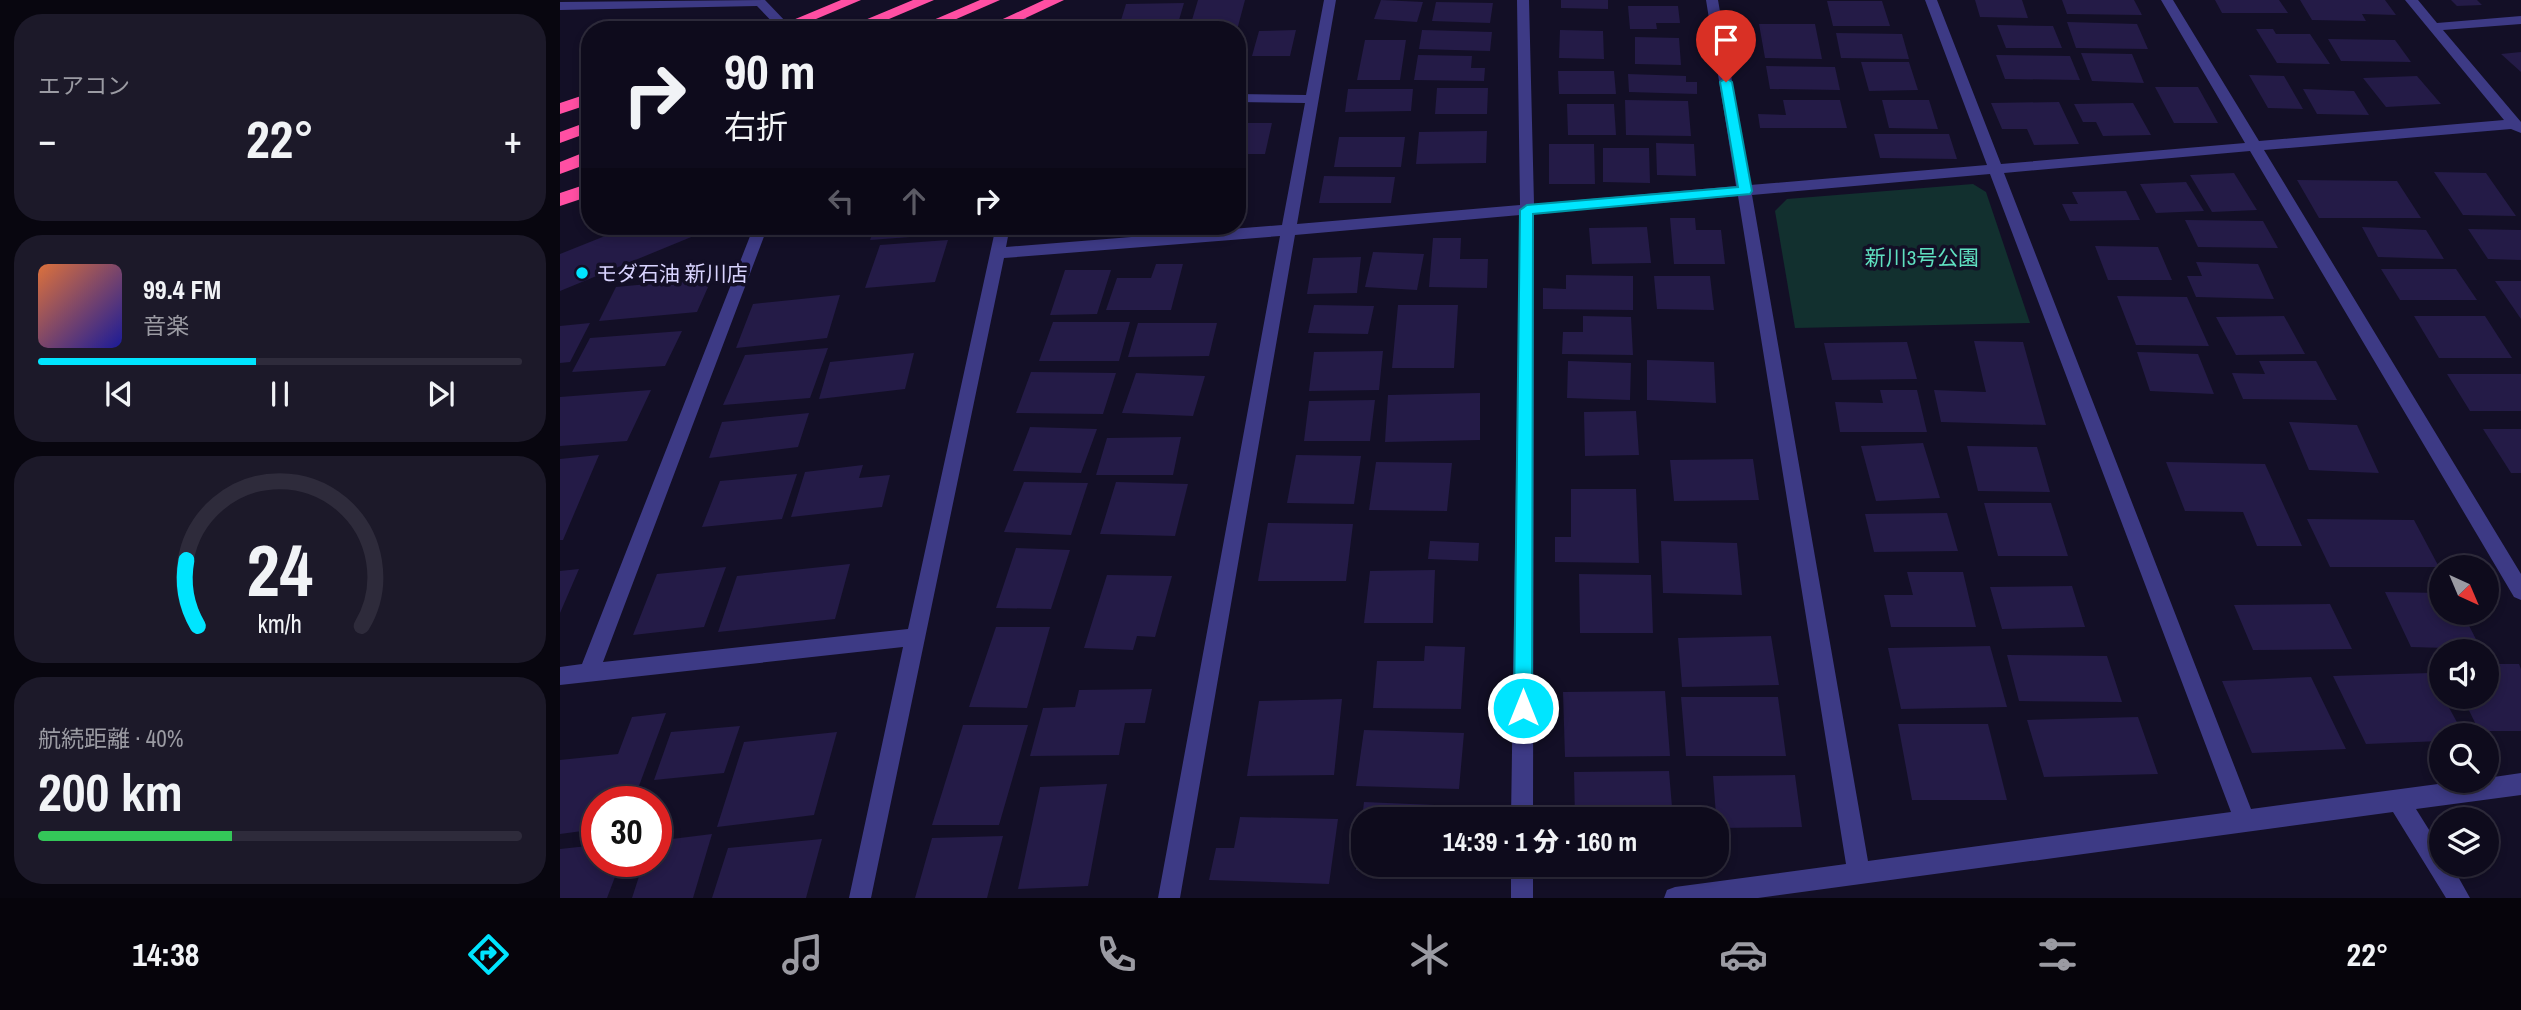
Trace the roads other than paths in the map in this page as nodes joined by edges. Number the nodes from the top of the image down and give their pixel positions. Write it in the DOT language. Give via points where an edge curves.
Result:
graph roads {
  1 [pos="854,0"];
  2 [pos="927,0"];
  3 [pos="993,0"];
  4 [pos="1057,0"];
  5 [pos="1330,0"];
  6 [pos="1523,0"];
  7 [pos="1712,0"];
  8 [pos="1931,0"];
  9 [pos="2167,0"];
  10 [pos="2411,0"];
  11 [pos="560,6"];
  12 [pos="1018,16"];
  13 [pos="2521,20"];
  14 [pos="775,21"];
  15 [pos="798,21"];
  16 [pos="872,21"];
  17 [pos="940,21"];
  18 [pos="1007,21"];
  19 [pos="1022,21"];
  20 [pos="2432,27"];
  21 [pos="1246,98"];
  22 [pos="1313,99"];
  23 [pos="581,101"];
  24 [pos="560,109"];
  25 [pos="2518,128"];
  26 [pos="581,130"];
  27 [pos="560,138"];
  28 [pos="2256,146"];
  29 [pos="581,160"];
  30 [pos="560,168"];
  31 [pos="1996,169"];
  32 [pos="1745,191"];
  33 [pos="581,192"];
  34 [pos="560,200"];
  35 [pos="1527,210"];
  36 [pos="1290,230"];
  37 [pos="1246,233"];
  38 [pos="758,235"];
  39 [pos="1001,235"];
  40 [pos="1226,235"];
  41 [pos="997,253"];
  42 [pos="2521,591"];
  43 [pos="915,637"];
  44 [pos="589,673"];
  45 [pos="560,676"];
  46 [pos="2521,784"];
  47 [pos="2399,801"];
  48 [pos="1522,807"];
  49 [pos="2245,821"];
  50 [pos="1859,873"];
  51 [pos="1522,877"];
  52 [pos="1787,890"];
  53 [pos="860,898"];
  54 [pos="1169,898"];
  55 [pos="1521,898"];
  56 [pos="1675,898"];
  57 [pos="2459,898"];
  1 -- 15 [label="highway"];
  2 -- 16 [label="highway"];
  3 -- 17 [label="highway"];
  4 -- 12 [label="highway"];
  5 -- 22 [label="street"];
  6 -- 35 [label="street"];
  7 -- 32 [label="street"];
  8 -- 31 [label="street"];
  9 -- 28 [label="street"];
  10 -- 20 [label="street"];
  11 -- 14 [label="street" via="760,2"];
  12 -- 18 [label="highway"];
  12 -- 19 [label="street"];
  13 -- 20 [label="street"];
  20 -- 25 [label="street"];
  21 -- 22 [label="street"];
  22 -- 36 [label="street"];
  23 -- 24 [label="highway"];
  25 -- 28 [label="street"];
  26 -- 27 [label="highway"];
  28 -- 31 [label="street"];
  28 -- 42 [label="street"];
  29 -- 30 [label="highway"];
  31 -- 32 [label="street"];
  31 -- 49 [label="street"];
  32 -- 35 [label="street"];
  32 -- 50 [label="street"];
  33 -- 34 [label="highway"];
  35 -- 36 [label="street"];
  35 -- 48 [label="street"];
  36 -- 37 [label="street"];
  36 -- 54 [label="street"];
  38 -- 44 [label="street"];
  39 -- 41 [label="street"];
  40 -- 41 [label="street"];
  41 -- 43 [label="street"];
  43 -- 44 [label="street"];
  43 -- 53 [label="street"];
  44 -- 45 [label="street"];
  46 -- 47 [label="street"];
  47 -- 49 [label="street"];
  47 -- 57 [label="street"];
  49 -- 50 [label="street"];
  50 -- 52 [label="street"];
  51 -- 55 [label="street"];
  52 -- 56 [label="street"];
}
